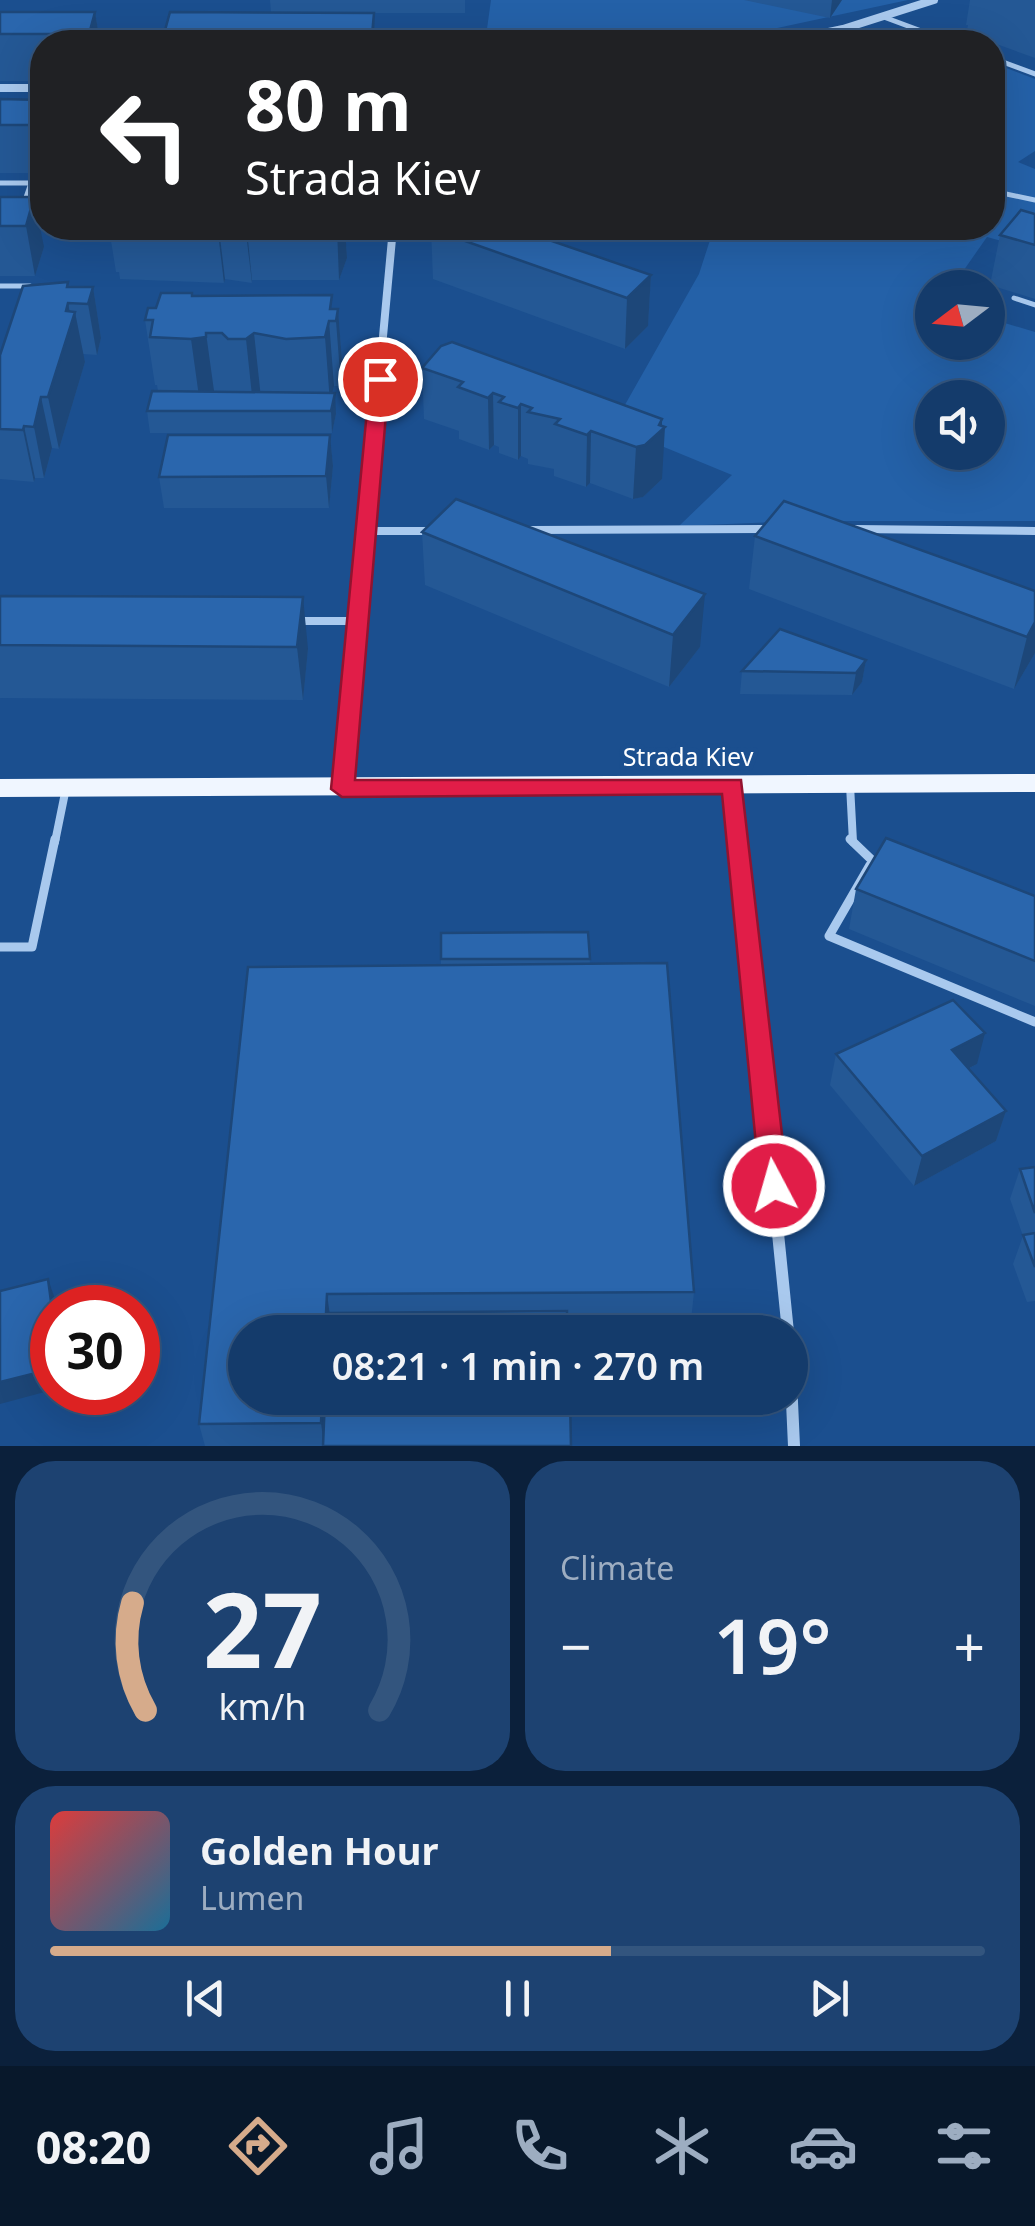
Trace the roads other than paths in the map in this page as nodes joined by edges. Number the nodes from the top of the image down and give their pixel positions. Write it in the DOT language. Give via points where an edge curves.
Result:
graph roads {
  1 [pos="934,0"];
  2 [pos="881,16"];
  3 [pos="837,30"];
  4 [pos="919,30"];
  5 [pos="1005,63"];
  6 [pos="1035,74"];
  7 [pos="0,88"];
  8 [pos="30,88"];
  9 [pos="0,183"];
  10 [pos="30,183"];
  11 [pos="30,186"];
  12 [pos="1005,194"];
  13 [pos="1035,200"];
  14 [pos="18,220"];
  15 [pos="392,240"];
  16 [pos="0,286"];
  17 [pos="1014,298"];
  18 [pos="33,302"];
  19 [pos="1035,305"];
  20 [pos="780,528"];
  21 [pos="839,529"];
  22 [pos="516,530"];
  23 [pos="366,531"];
  24 [pos="439,531"];
  25 [pos="1035,531"];
  26 [pos="278,621"];
  27 [pos="358,621"];
  28 [pos="1035,783"];
  29 [pos="850,784"];
  30 [pos="733,786"];
  31 [pos="0,788"];
  32 [pos="66,788"];
  33 [pos="342,789"];
  34 [pos="872,862"];
  35 [pos="888,869"];
  36 [pos="0,947"];
  37 [pos="1035,1022"];
  38 [pos="786,1315"];
  39 [pos="793,1415"];
  40 [pos="794,1446"];
  1 -- 2 [label="street"];
  2 -- 3 [label="street"];
  2 -- 4 [label="lane"];
  5 -- 6 [label="lane"];
  7 -- 8 [label="street"];
  9 -- 10 [label="lane"];
  11 -- 14 [label="lane"];
  12 -- 13 [label="lane"];
  15 -- 23 [label="street"];
  16 -- 18 [label="lane" via="38,286"];
  17 -- 19 [label="lane"];
  20 -- 22 [label="lane"];
  21 -- 25 [label="lane"];
  23 -- 24 [label="lane"];
  23 -- 27 [label="street"];
  26 -- 27 [label="lane"];
  27 -- 33 [label="street"];
  28 -- 29 [label="main road, Strada Kiev"];
  29 -- 30 [label="main road, Strada Kiev"];
  29 -- 34 [label="lane" via="850,840"];
  30 -- 33 [label="main road, Strada Kiev"];
  30 -- 38 [label="street"];
  31 -- 32 [label="main road, Strada Kiev"];
  32 -- 33 [label="main road, Strada Kiev"];
  32 -- 36 [label="lane" via="32,947"];
  34 -- 35 [label="lane"];
  34 -- 37 [label="lane" via="829,936"];
  39 -- 40 [label="street"];
}
